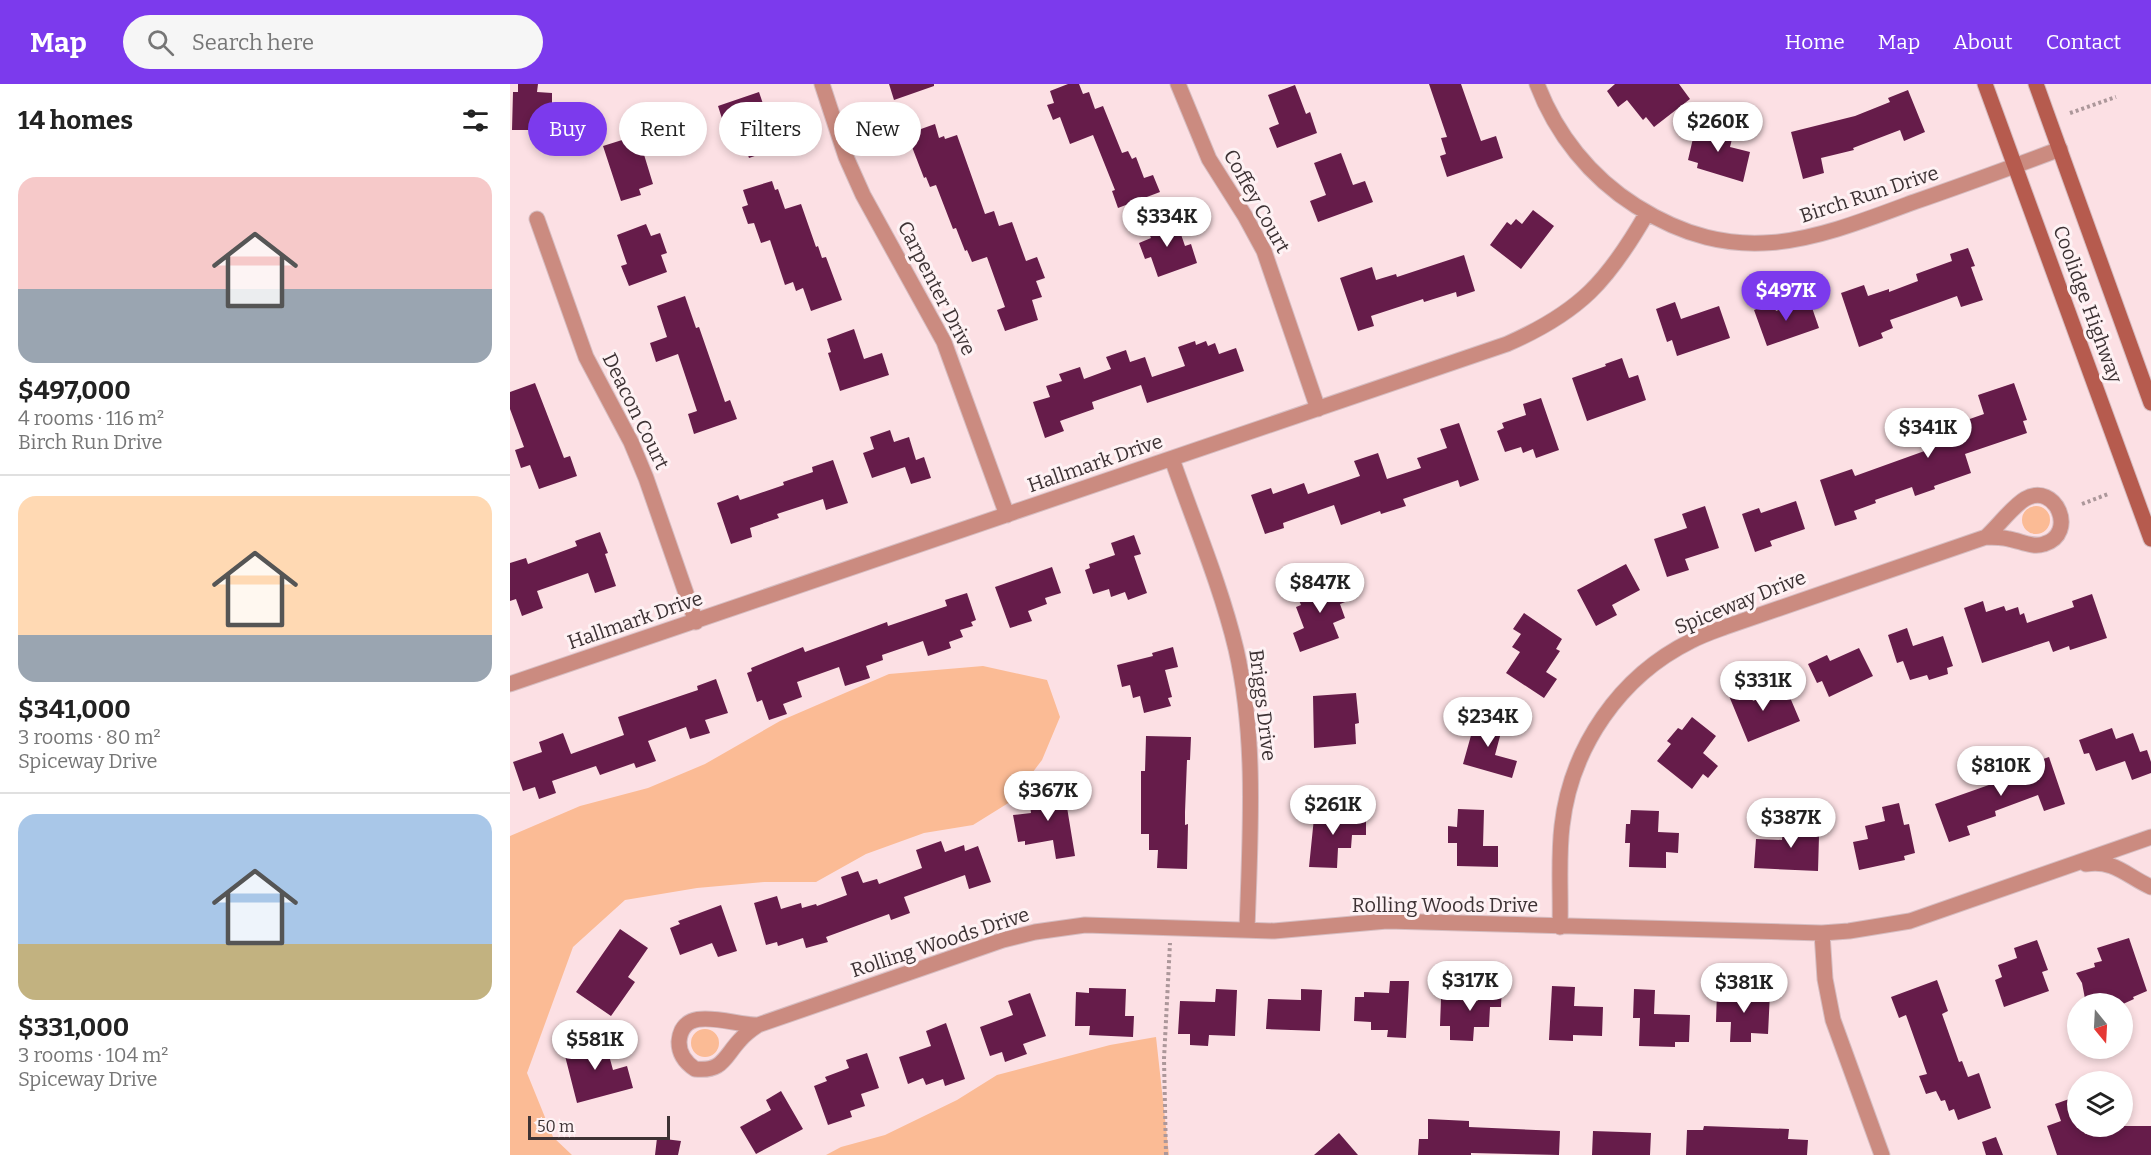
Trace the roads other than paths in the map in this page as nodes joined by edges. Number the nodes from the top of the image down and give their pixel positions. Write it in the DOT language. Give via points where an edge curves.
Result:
graph roads {
  1 [pos="822,84"];
  2 [pos="1178,84"];
  3 [pos="1537,84"];
  4 [pos="1985,84"];
  5 [pos="2036,84"];
  6 [pos="2060,149"];
  7 [pos="2015,165"];
  8 [pos="1647,213"];
  9 [pos="537,219"];
  10 [pos="2151,403"];
  11 [pos="1318,409"];
  12 [pos="1172,459"];
  13 [pos="1007,515"];
  14 [pos="1986,537"];
  15 [pos="2151,539"];
  16 [pos="696,622"];
  17 [pos="510,684"];
  18 [pos="2151,837"];
  19 [pos="2065,868"];
  20 [pos="2151,887"];
  21 [pos="1560,927"];
  22 [pos="1247,930"];
  23 [pos="1822,933"];
  24 [pos="758,1025"];
  25 [pos="1882,1155"];
  1 -- 13 [label="street, Carpenter Drive" via="863,195 944,342"];
  2 -- 11 [label="street, Coffey Court" via="1209,159 1264,251"];
  3 -- 8 [label="street, Birch Run Drive" via="1556,123 1582,161 1612,189"];
  4 -- 7 [label="main road, Coolidge Highway"];
  5 -- 6 [label="main road, Coolidge Highway"];
  6 -- 7 [label="street, Birch Run Drive"];
  6 -- 10 [label="main road, Coolidge Highway"];
  7 -- 8 [label="street, Birch Run Drive" via="1830,233 1781,243 1727,242 1678,228"];
  7 -- 15 [label="main road, Coolidge Highway"];
  8 -- 11 [label="street, Hallmark Drive" via="1600,283 1557,318 1507,344"];
  9 -- 16 [label="street, Deacon Court" via="586,357 646,477"];
  11 -- 12 [label="street, Hallmark Drive"];
  12 -- 13 [label="street, Hallmark Drive"];
  12 -- 22 [label="street, Briggs Drive" via="1227,618 1240,673 1250,766"];
  13 -- 16 [label="street, Hallmark Drive"];
  14 -- 14 [label="street, Spiceway Drive" via="2028,545 2047,544 2059,533 2060,510 2043,495 2028,497"];
  14 -- 21 [label="street, Spiceway Drive" via="1717,630 1683,645 1634,681 1590,736 1572,782 1562,825"];
  16 -- 17 [label="street, Hallmark Drive"];
  18 -- 19 [label="street, Rolling Woods Drive"];
  19 -- 20 [label="street, Rolling Woods Drive" via="2091,863 2111,865"];
  19 -- 23 [label="street, Rolling Woods Drive" via="1910,921"];
  21 -- 22 [label="street, Rolling Woods Drive" via="1387,921"];
  21 -- 23 [label="street, Rolling Woods Drive"];
  22 -- 24 [label="street, Rolling Woods Drive" via="1085,925 1035,932"];
  23 -- 25 [label="street" via="1833,1020"];
  24 -- 24 [label="street, Rolling Woods Drive" via="713,1069 695,1069 681,1054 682,1032 697,1018"];
}
